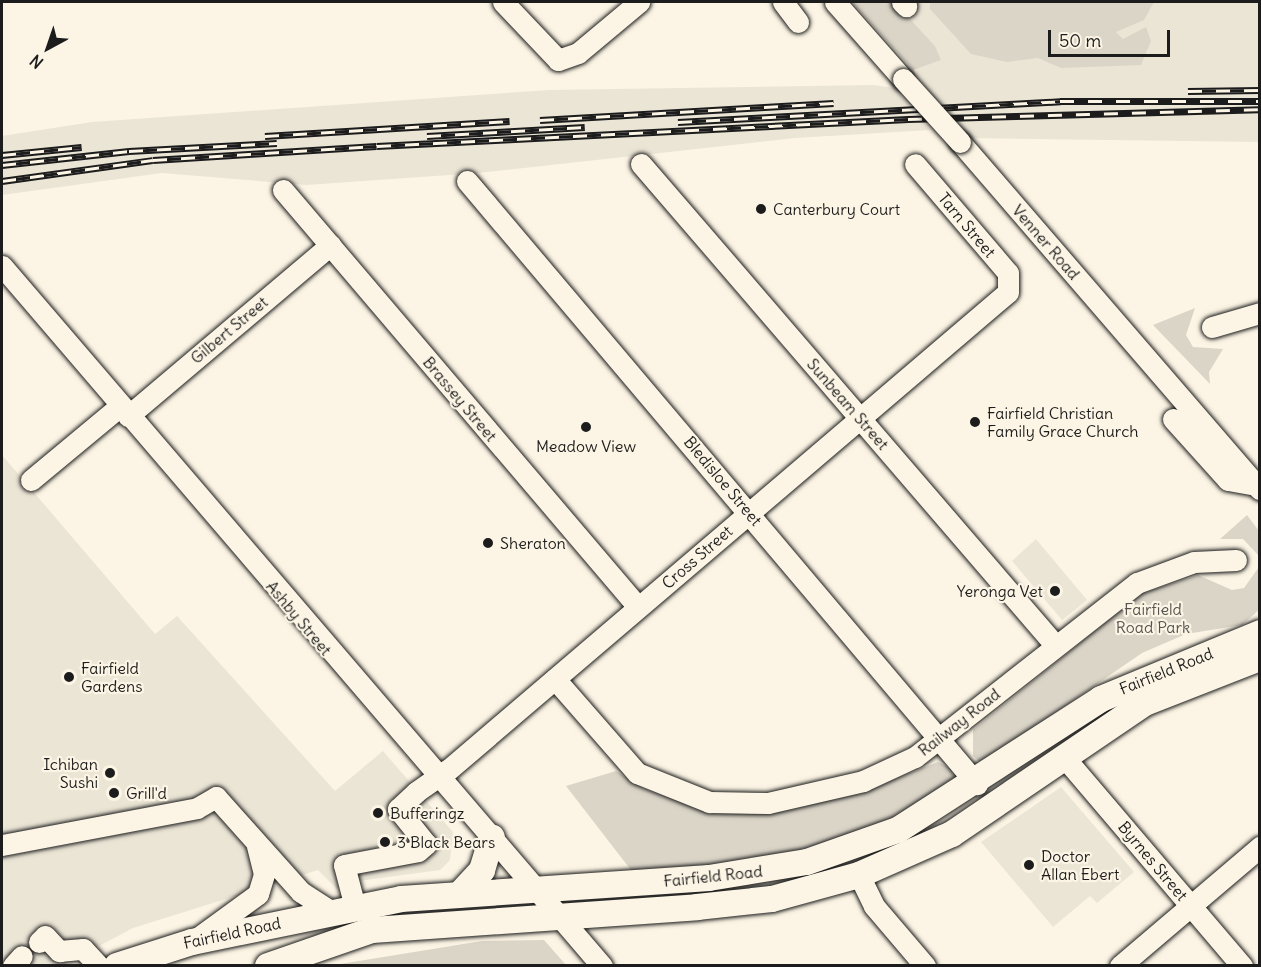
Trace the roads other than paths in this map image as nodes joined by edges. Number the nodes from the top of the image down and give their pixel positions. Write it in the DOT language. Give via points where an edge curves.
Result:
graph roads {
  1 [pos="503,2"];
  2 [pos="639,2"];
  3 [pos="783,2"];
  4 [pos="835,2"];
  5 [pos="798,22"];
  6 [pos="641,164"];
  7 [pos="915,164"];
  8 [pos="466,181"];
  9 [pos="283,190"];
  10 [pos="330,245"];
  11 [pos="2,266"];
  12 [pos="1010,289"];
  13 [pos="1260,313"];
  14 [pos="1212,327"];
  15 [pos="124,411"];
  16 [pos="860,418"];
  17 [pos="1173,419"];
  18 [pos="31,480"];
  19 [pos="1257,488"];
  20 [pos="749,512"];
  21 [pos="1236,560"];
  22 [pos="638,608"];
  23 [pos="1260,633"];
  24 [pos="1055,645"];
  25 [pos="1260,658"];
  26 [pos="555,679"];
  27 [pos="942,739"];
  28 [pos="1064,757"];
  29 [pos="439,778"];
  30 [pos="977,784"];
  31 [pos="492,838"];
  32 [pos="2,845"];
  33 [pos="257,845"];
  34 [pos="1260,847"];
  35 [pos="859,876"];
  36 [pos="537,891"];
  37 [pos="459,895"];
  38 [pos="1191,906"];
  39 [pos="343,910"];
  40 [pos="561,917"];
  41 [pos="39,942"];
  42 [pos="192,942"];
  43 [pos="99,966"];
  44 [pos="117,966"];
  45 [pos="268,966"];
  46 [pos="602,966"];
  47 [pos="925,966"];
  48 [pos="1120,966"];
  49 [pos="1242,966"];
  1 -- 2 [label="street" via="550,56 562,59 578,53"];
  3 -- 5 [label="street"];
  4 -- 19 [label="street, Venner Road, bridge"];
  6 -- 16 [label="street, Sunbeam Street"];
  7 -- 12 [label="street, Tarn Street" via="1008,273"];
  8 -- 20 [label="street, Bledisloe Street"];
  9 -- 10 [label="street, Brassey Street"];
  10 -- 15 [label="street, Gilbert Street"];
  10 -- 22 [label="street, Brassey Street"];
  11 -- 15 [label="street, Ashby Street"];
  12 -- 16 [label="street, Cross Street"];
  13 -- 14 [label="street"];
  15 -- 18 [label="street, Gilbert Street"];
  15 -- 29 [label="street, Ashby Street"];
  16 -- 20 [label="street, Cross Street"];
  16 -- 24 [label="street, Sunbeam Street"];
  17 -- 19 [label="street, Venner Road" via="1227,480"];
  20 -- 22 [label="street, Cross Street"];
  20 -- 27 [label="street, Bledisloe Street"];
  21 -- 24 [label="street, Railway Road" via="1194,562 1152,575"];
  22 -- 26 [label="street, Cross Street"];
  23 -- 30 [label="main road, Fairfield Road" via="1101,699"];
  24 -- 27 [label="street, Railway Road"];
  25 -- 28 [label="main road, Fairfield Road" via="1159,695"];
  26 -- 27 [label="street, Railway Road" via="637,773 725,806 768,803 863,781"];
  26 -- 29 [label="street, Cross Street"];
  27 -- 30 [label="street, Bledisloe Street"];
  28 -- 35 [label="main road, Fairfield Road" via="952,834"];
  28 -- 38 [label="street, Byrnes Street"];
  29 -- 31 [label="street, Ashby Street"];
  29 -- 39 [label="street, Cross Street" via="398,809 426,844 418,851 344,864"];
  30 -- 36 [label="main road, Fairfield Road" via="898,830 807,862 748,874"];
  31 -- 36 [label="street, Ashby Street"];
  31 -- 37 [label="main road" via="482,870"];
  32 -- 33 [label="street" via="197,808 216,797"];
  33 -- 39 [label="street" via="301,892"];
  33 -- 42 [label="street" via="264,874 258,894"];
  34 -- 38 [label="street"];
  35 -- 40 [label="main road, Fairfield Road" via="772,899"];
  35 -- 47 [label="street" via="874,906"];
  36 -- 37 [label="main road, Fairfield Road"];
  36 -- 40 [label="street, Ashby Street"];
  37 -- 39 [label="main road, Fairfield Road"];
  38 -- 48 [label="street"];
  38 -- 49 [label="street, Byrnes Street"];
  39 -- 42 [label="main road, Fairfield Road"];
  40 -- 45 [label="main road, Fairfield Road" via="372,930"];
  40 -- 46 [label="street, Ashby Street"];
  41 -- 43 [label="street" via="45,936 58,951 83,949"];
  42 -- 44 [label="main road, Fairfield Road"];
}
